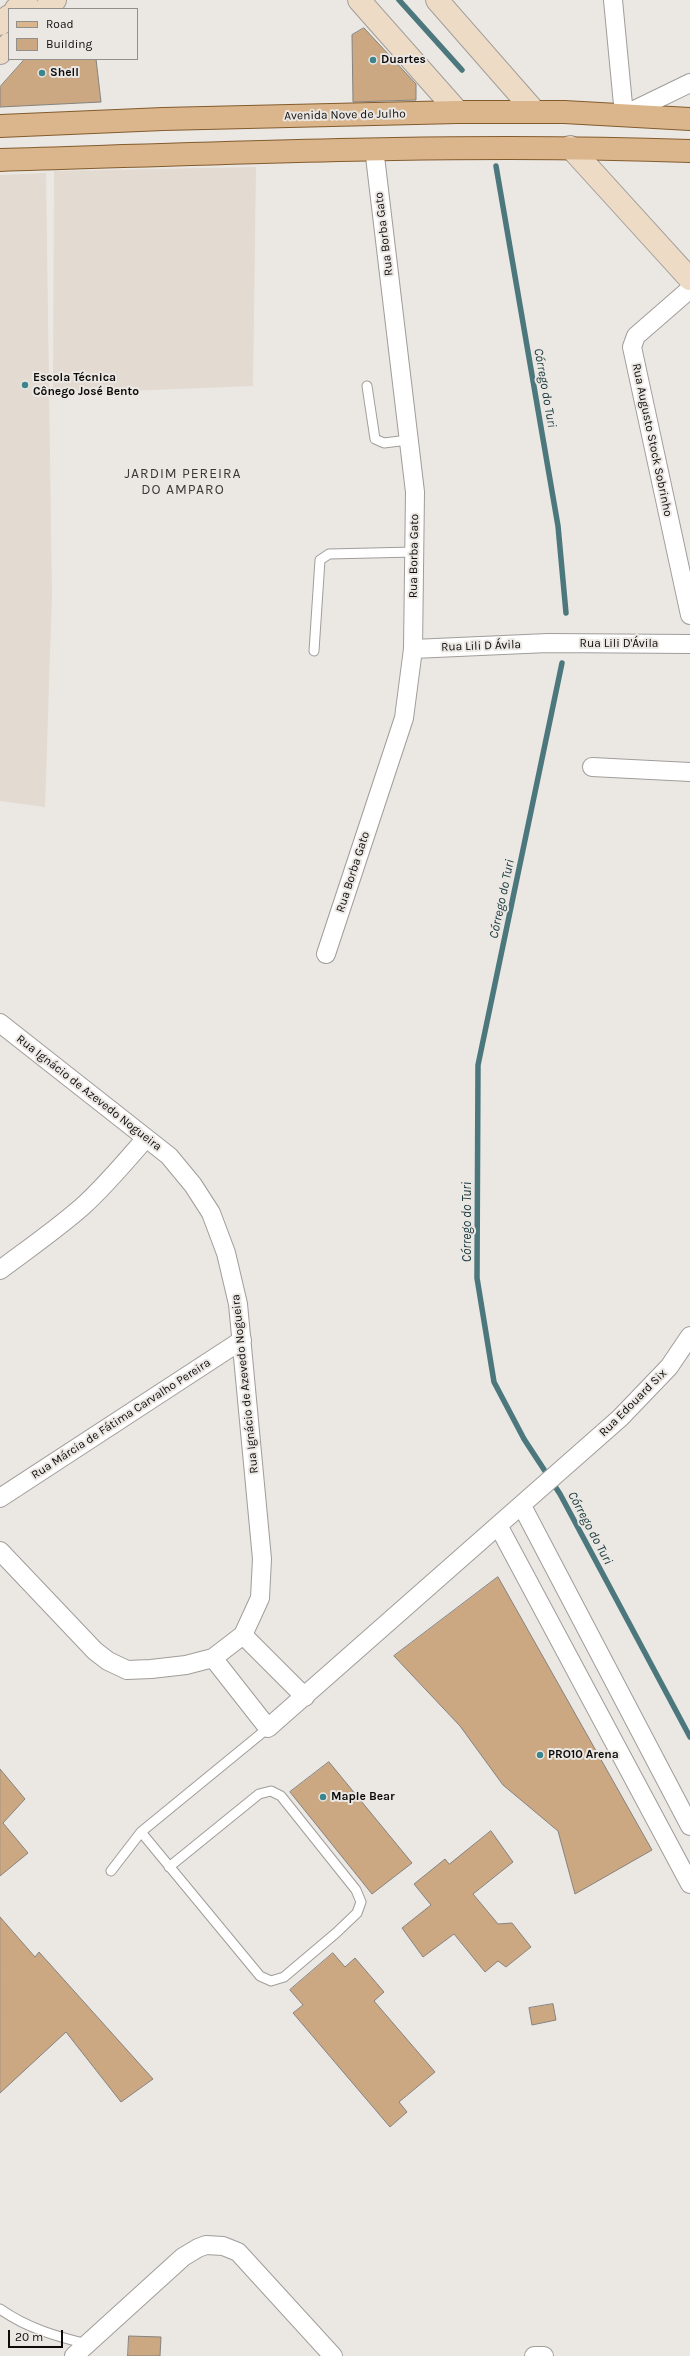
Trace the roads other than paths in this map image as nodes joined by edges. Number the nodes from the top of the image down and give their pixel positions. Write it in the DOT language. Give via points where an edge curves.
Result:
graph roads {
  1 [pos="26,0"];
  2 [pos="54,0"];
  3 [pos="359,0"];
  4 [pos="437,0"];
  5 [pos="613,0"];
  6 [pos="17,8"];
  7 [pos="46,8"];
  8 [pos="8,17"];
  9 [pos="0,24"];
  10 [pos="8,45"];
  11 [pos="0,53"];
  12 [pos="690,83"];
  13 [pos="458,112"];
  14 [pos="536,112"];
  15 [pos="624,115"];
  16 [pos="690,119"];
  17 [pos="0,126"];
  18 [pos="570,147"];
  19 [pos="374,148"];
  20 [pos="690,151"];
  21 [pos="0,160"];
  22 [pos="690,279"];
  23 [pos="690,290"];
  24 [pos="367,386"];
  25 [pos="408,440"];
  26 [pos="414,552"];
  27 [pos="690,615"];
  28 [pos="548,643"];
  29 [pos="690,644"];
  30 [pos="413,649"];
  31 [pos="314,651"];
  32 [pos="592,767"];
  33 [pos="690,772"];
  34 [pos="326,954"];
  35 [pos="4,1032"];
  36 [pos="146,1138"];
  37 [pos="0,1270"];
  38 [pos="690,1336"];
  39 [pos="242,1340"];
  40 [pos="0,1498"];
  41 [pos="522,1506"];
  42 [pos="499,1527"];
  43 [pos="0,1551"];
  44 [pos="243,1635"];
  45 [pos="213,1658"];
  46 [pos="305,1697"];
  47 [pos="268,1728"];
  48 [pos="690,1826"];
  49 [pos="141,1832"];
  50 [pos="169,1868"];
  51 [pos="111,1871"];
  52 [pos="690,1884"];
  53 [pos="0,2309"];
  54 [pos="80,2350"];
  55 [pos="333,2356"];
  56 [pos="534,2356"];
  57 [pos="544,2356"];
  1 -- 6 [label="main road"];
  2 -- 7 [label="main road"];
  3 -- 13 [label="main road"];
  4 -- 14 [label="main road"];
  5 -- 15 [label="street"];
  8 -- 9 [label="main road"];
  10 -- 11 [label="main road"];
  12 -- 15 [label="street"];
  13 -- 14 [label="main road, Avenida Nove de Julho"];
  13 -- 17 [label="main road, Avenida Nove de Julho" via="163,119"];
  14 -- 15 [label="main road, Avenida Nove de Julho"];
  15 -- 16 [label="main road, Avenida Nove de Julho"];
  18 -- 19 [label="main road"];
  18 -- 20 [label="main road"];
  18 -- 22 [label="main road"];
  19 -- 21 [label="main road"];
  19 -- 25 [label="street, Rua Borba Gato"];
  23 -- 27 [label="street, Rua Augusto Stock Sobrinho" via="636,336 632,347"];
  24 -- 25 [label="lane" via="375,439 384,443"];
  25 -- 26 [label="street, Rua Borba Gato" via="415,492"];
  26 -- 30 [label="street, Rua Borba Gato"];
  26 -- 31 [label="lane" via="329,554 320,560"];
  28 -- 29 [label="street, Rua Lili D'Ávila"];
  28 -- 30 [label="street, Rua Lili D Ávila"];
  30 -- 34 [label="street, Rua Borba Gato" via="404,718"];
  32 -- 33 [label="street"];
  35 -- 36 [label="street, Rua Ignácio de Azevedo Nogueira"];
  36 -- 37 [label="street" via="110,1180 84,1205"];
  36 -- 39 [label="street, Rua Ignácio de Azevedo Nogueira" via="169,1156 193,1184 210,1213 226,1253 238,1304"];
  38 -- 41 [label="street, Rua Edouard Six" via="669,1367 645,1394"];
  39 -- 40 [label="street, Rua Márcia de Fátima Carvalho Pereira"];
  39 -- 44 [label="street, Rua Ignácio de Azevedo Nogueira" via="262,1559 260,1598"];
  41 -- 42 [label="street, Rua Edouard Six"];
  41 -- 48 [label="street"];
  42 -- 46 [label="street, Rua Edouard Six"];
  42 -- 52 [label="street"];
  43 -- 45 [label="street" via="83,1640 108,1661 127,1670 186,1665"];
  44 -- 45 [label="street, Rua Ignácio de Azevedo Nogueira"];
  44 -- 46 [label="street"];
  45 -- 47 [label="street"];
  46 -- 47 [label="street, Rua Edouard Six"];
  47 -- 49 [label="lane"];
  49 -- 50 [label="lane"];
  49 -- 51 [label="lane"];
  50 -- 50 [label="lane" via="260,1976 271,1981 284,1978 336,1934 357,1913 361,1902 356,1890 281,1796 271,1790 259,1794"];
  53 -- 54 [label="lane" via="19,2322"];
  54 -- 55 [label="street" via="183,2257 198,2248 215,2245 238,2252"];
  56 -- 57 [label="street"];
}
